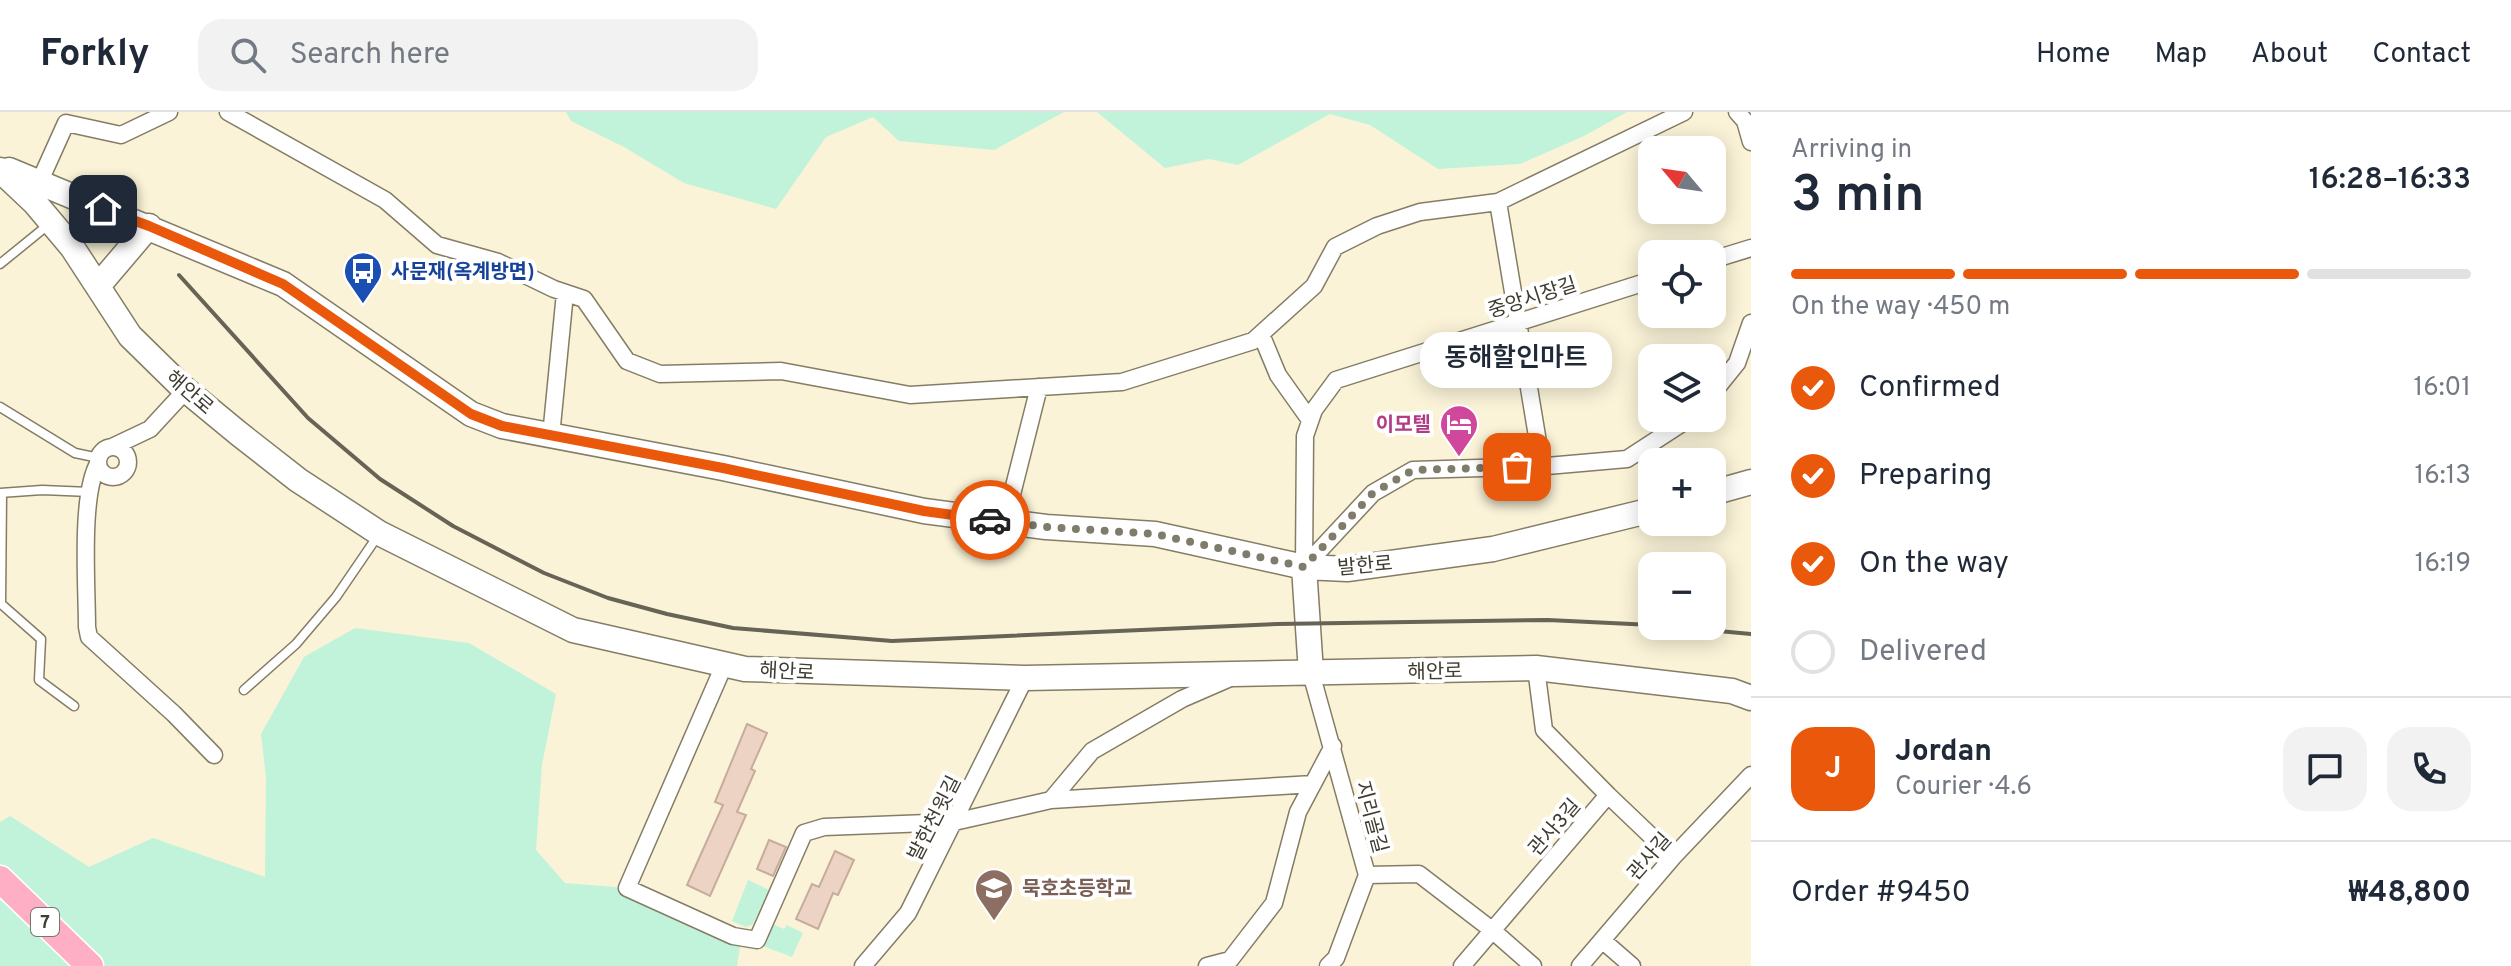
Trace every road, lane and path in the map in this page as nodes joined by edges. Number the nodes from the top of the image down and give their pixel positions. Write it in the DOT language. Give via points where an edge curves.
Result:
graph roads {
  1 [pos="169,112"];
  2 [pos="228,112"];
  3 [pos="1684,112"];
  4 [pos="1737,112"];
  5 [pos="1751,142"];
  6 [pos="0,168"];
  7 [pos="39,183"];
  8 [pos="1498,202"];
  9 [pos="52,222"];
  10 [pos="149,226"];
  11 [pos="1751,248"];
  12 [pos="1726,256"];
  13 [pos="0,264"];
  14 [pos="1638,284"];
  15 [pos="98,286"];
  16 [pos="565,293"];
  17 [pos="1516,323"];
  18 [pos="1751,323"];
  19 [pos="1261,334"];
  20 [pos="1726,377"];
  21 [pos="1039,387"];
  22 [pos="186,390"];
  23 [pos="0,407"];
  24 [pos="1310,420"];
  25 [pos="150,429"];
  26 [pos="1668,432"];
  27 [pos="551,436"];
  28 [pos="103,456"];
  29 [pos="1542,466"];
  30 [pos="123,471"];
  31 [pos="1751,482"];
  32 [pos="1726,489"];
  33 [pos="90,492"];
  34 [pos="1,493"];
  35 [pos="1638,513"];
  36 [pos="1005,522"];
  37 [pos="379,533"];
  38 [pos="1304,567"];
  39 [pos="0,604"];
  40 [pos="725,663"];
  41 [pos="1536,668"];
  42 [pos="1311,673"];
  43 [pos="1237,675"];
  44 [pos="1025,678"];
  45 [pos="244,690"];
  46 [pos="1751,698"];
  47 [pos="74,706"];
  48 [pos="1333,746"];
  49 [pos="214,755"];
  50 [pos="1751,775"];
  51 [pos="1313,784"];
  52 [pos="1608,795"];
  53 [pos="1051,800"];
  54 [pos="954,822"];
  55 [pos="1673,857"];
  56 [pos="1367,875"];
  57 [pos="0,879"];
  58 [pos="1492,930"];
  59 [pos="1602,940"];
  60 [pos="90,966"];
  61 [pos="863,966"];
  62 [pos="1207,966"];
  63 [pos="1328,966"];
  64 [pos="1462,966"];
  65 [pos="1533,966"];
  66 [pos="1580,966"];
  67 [pos="1632,966"];
  1 -- 7 [label="street" via="121,135 66,123"];
  2 -- 16 [label="street" via="385,200 437,245 498,262"];
  3 -- 8 [label="street"];
  4 -- 5 [label="street"];
  6 -- 7 [label="street, 발한로"];
  6 -- 9 [label="street, 해안로"];
  7 -- 10 [label="street, 발한로"];
  8 -- 17 [label="street"];
  8 -- 19 [label="street" via="1420,212 1335,247 1314,286"];
  9 -- 13 [label="lane"];
  9 -- 15 [label="street, 해안로"];
  10 -- 15 [label="street"];
  10 -- 27 [label="street, 발한로" via="283,284 471,414"];
  11 -- 12 [label="street"];
  14 -- 17 [label="street, 중앙시장길"];
  15 -- 22 [label="street, 해안로" via="130,336"];
  16 -- 21 [label="street" via="584,299 627,361 660,374 781,371 910,395"];
  16 -- 27 [label="street"];
  17 -- 24 [label="street, 중앙시장길" via="1336,380"];
  17 -- 29 [label="street"];
  18 -- 20 [label="street" via="1737,363"];
  19 -- 21 [label="street" via="1253,341 1122,382"];
  19 -- 24 [label="street" via="1278,375"];
  21 -- 36 [label="street"];
  22 -- 25 [label="street"];
  22 -- 37 [label="street, 해안로" via="298,480"];
  23 -- 28 [label="lane" via="75,453"];
  24 -- 38 [label="street, 중앙시장길" via="1305,436"];
  25 -- 28 [label="street"];
  25 -- 30 [label="street"];
  26 -- 29 [label="street" via="1627,459"];
  27 -- 36 [label="street, 발한로" via="924,511"];
  28 -- 30 [label="street" via="105,475"];
  28 -- 30 [label="street" via="123,451"];
  28 -- 33 [label="street" via="91,476"];
  29 -- 38 [label="street" via="1413,470 1373,493"];
  30 -- 33 [label="street" via="107,488"];
  31 -- 32 [label="street"];
  33 -- 34 [label="lane"];
  33 -- 49 [label="street" via="89,637"];
  34 -- 39 [label="lane"];
  35 -- 38 [label="street, 발한로" via="1493,549 1347,569"];
  36 -- 38 [label="street, 발한로" via="1155,534"];
  37 -- 40 [label="street, 해안로" via="573,630"];
  37 -- 45 [label="lane" via="296,644"];
  38 -- 42 [label="street"];
  39 -- 47 [label="lane" via="41,639 39,680"];
  40 -- 44 [label="street, 해안로" via="745,669"];
  40 -- 54 [label="street" via="627,888 733,936 757,940 804,833 824,827"];
  41 -- 42 [label="street, 해안로"];
  41 -- 46 [label="street, 해안로" via="1732,691"];
  41 -- 52 [label="street, 관사3길" via="1544,730"];
  42 -- 43 [label="street, 해안로"];
  42 -- 48 [label="street, 지리골길"];
  43 -- 44 [label="street, 해안로"];
  43 -- 53 [label="street" via="1182,699 1092,751"];
  44 -- 54 [label="street, 발한천윗길"];
  48 -- 51 [label="street"];
  48 -- 56 [label="street, 지리골길"];
  50 -- 55 [label="street, 관사길"];
  51 -- 53 [label="street"];
  51 -- 62 [label="street" via="1298,812 1274,903 1230,960"];
  52 -- 55 [label="street"];
  52 -- 58 [label="street, 관사3길"];
  53 -- 54 [label="street"];
  54 -- 61 [label="street, 발한천윗길" via="908,913"];
  55 -- 59 [label="street, 관사길"];
  56 -- 58 [label="street" via="1419,874"];
  56 -- 63 [label="street, 지리골길" via="1336,958"];
  57 -- 60 [label="main road, 7"];
  58 -- 64 [label="street, 관사3길"];
  58 -- 65 [label="street"];
  59 -- 66 [label="street, 관사길"];
  59 -- 67 [label="street"];
}
